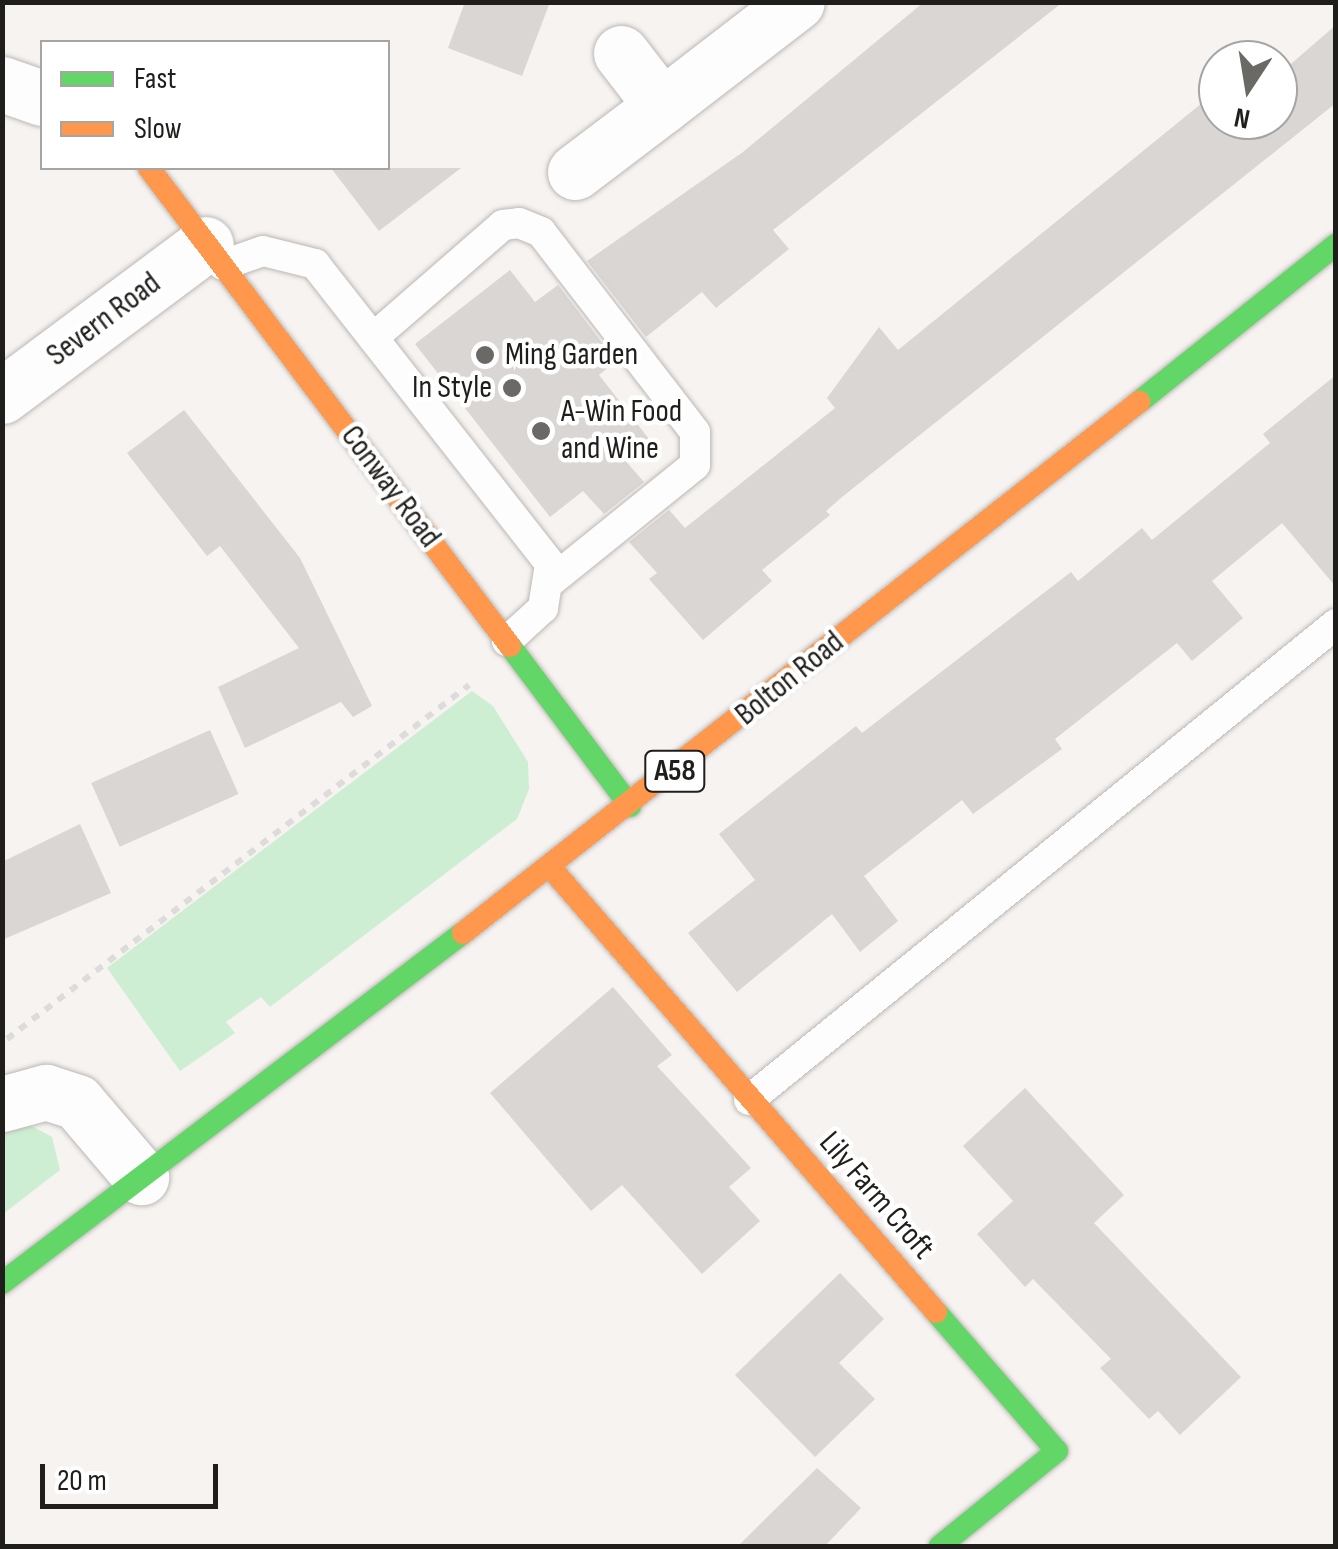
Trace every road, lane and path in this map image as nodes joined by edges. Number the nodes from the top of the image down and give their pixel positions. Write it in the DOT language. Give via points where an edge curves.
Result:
graph roads {
  1 [pos="797,2"];
  2 [pos="621,54"];
  3 [pos="2,84"];
  4 [pos="40,97"];
  5 [pos="662,106"];
  6 [pos="151,170"];
  7 [pos="575,172"];
  8 [pos="1336,245"];
  9 [pos="214,254"];
  10 [pos="374,338"];
  11 [pos="2,396"];
  12 [pos="551,581"];
  13 [pos="1336,624"];
  14 [pos="510,646"];
  15 [pos="630,806"];
  16 [pos="550,868"];
  17 [pos="2,1042"];
  18 [pos="749,1100"];
  19 [pos="2,1104"];
  20 [pos="142,1177"];
  21 [pos="2,1282"];
  22 [pos="940,1546"];
  1 -- 5 [label="street"];
  2 -- 5 [label="street"];
  3 -- 4 [label="street"];
  5 -- 7 [label="street"];
  6 -- 9 [label="street, Conway Road"];
  8 -- 15 [label="street, Bolton Road / A58"];
  9 -- 10 [label="lane" via="263,251 316,264"];
  9 -- 11 [label="street, Severn Road"];
  9 -- 14 [label="street, Conway Road"];
  10 -- 12 [label="lane" via="550,564"];
  10 -- 12 [label="lane" via="503,225 519,223 540,232 695,432 694,465"];
  12 -- 14 [label="lane" via="543,608"];
  13 -- 18 [label="lane"];
  14 -- 15 [label="street, Conway Road"];
  14 -- 17 [label="path"];
  15 -- 16 [label="street, Bolton Road / A58"];
  16 -- 18 [label="street, Lily Farm Croft"];
  16 -- 20 [label="street, Bolton Road / A58"];
  18 -- 22 [label="street, Lily Farm Croft" via="1057,1452"];
  19 -- 20 [label="street" via="46,1092 77,1102"];
  20 -- 21 [label="street, Bolton Road / A58"];
}
